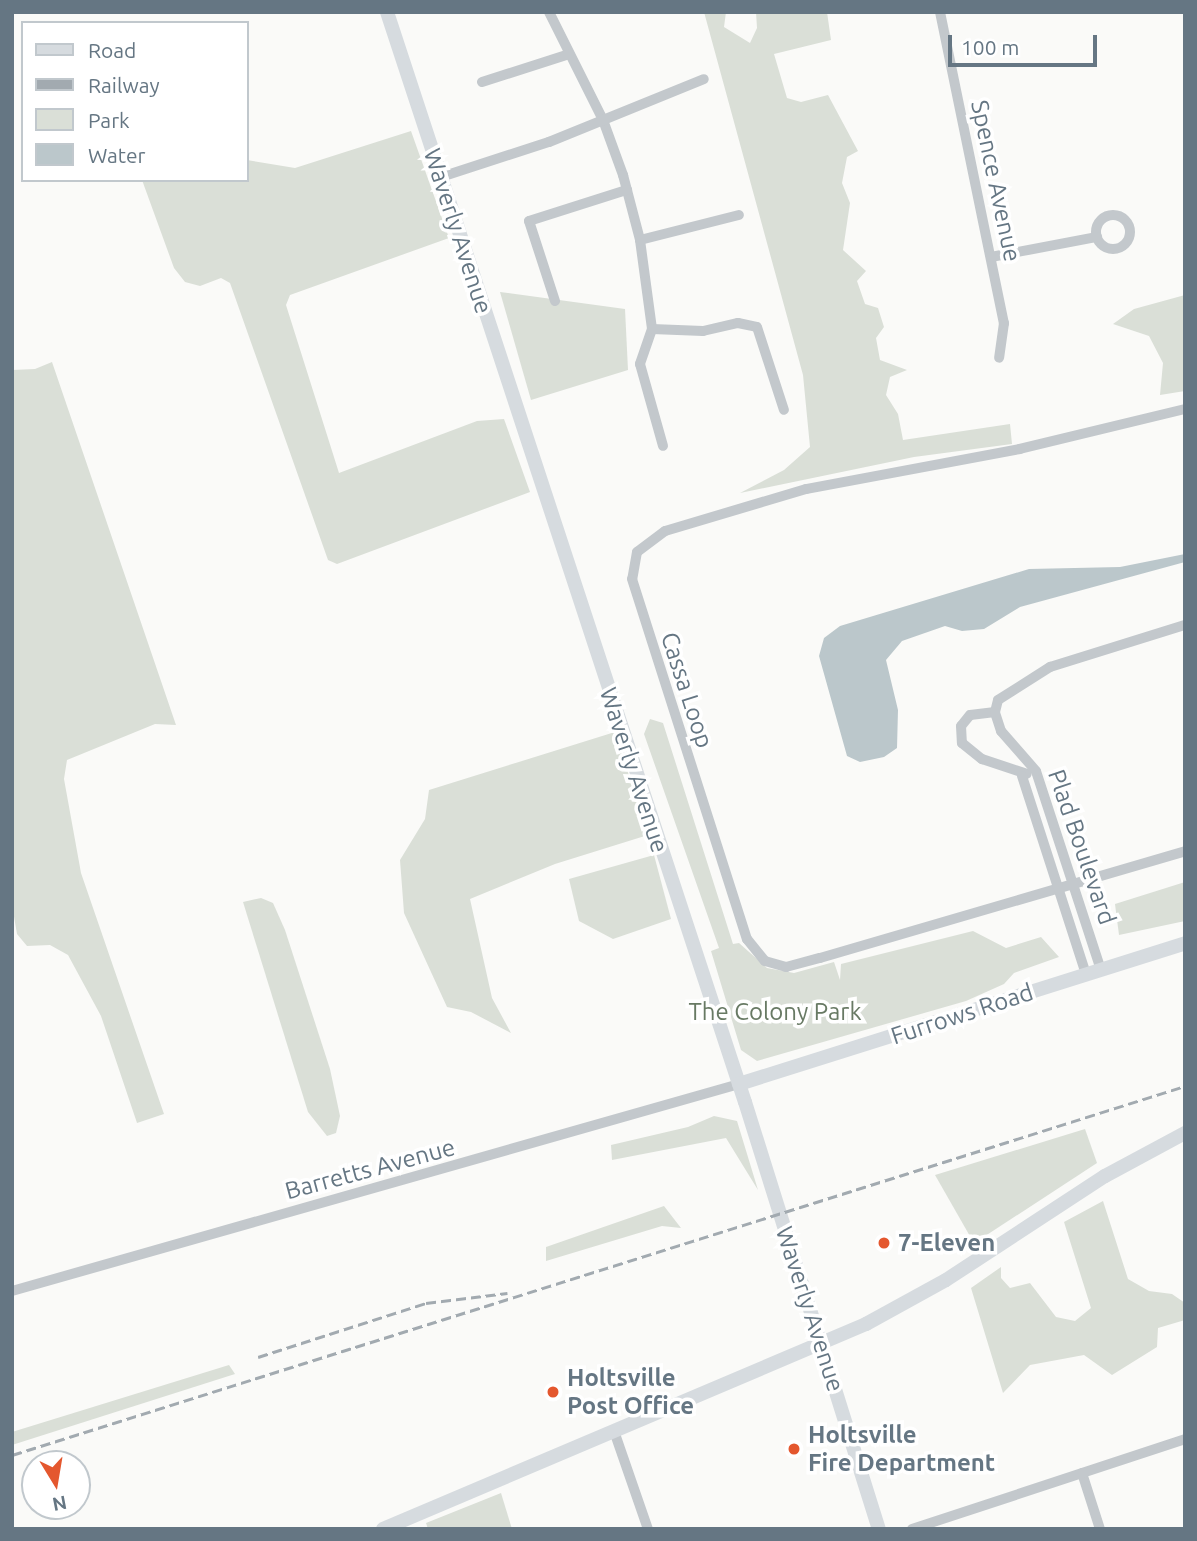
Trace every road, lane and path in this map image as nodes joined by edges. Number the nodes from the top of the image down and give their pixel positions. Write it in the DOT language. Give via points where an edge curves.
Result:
graph roads {
  1 [pos="387,12"];
  2 [pos="549,12"];
  3 [pos="940,12"];
  4 [pos="569,54"];
  5 [pos="704,79"];
  6 [pos="482,82"];
  7 [pos="603,120"];
  8 [pos="441,177"];
  9 [pos="627,190"];
  10 [pos="738,215"];
  11 [pos="1097,237"];
  12 [pos="640,240"];
  13 [pos="991,257"];
  14 [pos="555,301"];
  15 [pos="652,329"];
  16 [pos="999,358"];
  17 [pos="784,410"];
  18 [pos="1185,410"];
  19 [pos="663,446"];
  20 [pos="1185,625"];
  21 [pos="995,712"];
  22 [pos="1036,771"];
  23 [pos="1022,776"];
  24 [pos="1185,851"];
  25 [pos="1074,884"];
  26 [pos="1058,888"];
  27 [pos="1185,943"];
  28 [pos="1101,970"];
  29 [pos="1086,974"];
  30 [pos="739,1084"];
  31 [pos="1185,1133"];
  32 [pos="12,1291"];
  33 [pos="821,1345"];
  34 [pos="614,1431"];
  35 [pos="1185,1439"];
  36 [pos="1082,1473"];
  37 [pos="383,1529"];
  38 [pos="648,1529"];
  39 [pos="879,1529"];
  40 [pos="912,1529"];
  41 [pos="1100,1529"];
  1 -- 8 [label="street, Waverly Avenue"];
  2 -- 4 [label="street"];
  3 -- 13 [label="street, Spence Avenue"];
  4 -- 6 [label="street"];
  4 -- 7 [label="street"];
  5 -- 7 [label="street"];
  7 -- 8 [label="street"];
  7 -- 9 [label="street"];
  8 -- 30 [label="street, Waverly Avenue"];
  9 -- 12 [label="street"];
  9 -- 14 [label="street" via="529,221"];
  10 -- 12 [label="street"];
  11 -- 13 [label="street"];
  12 -- 15 [label="street"];
  13 -- 16 [label="street, Spence Avenue" via="1003,323"];
  15 -- 17 [label="street" via="703,331 738,323 757,327"];
  15 -- 19 [label="street" via="640,364"];
  18 -- 26 [label="street, Cassa Loop" via="1020,449 806,489 665,530 637,552 633,565 632,592 747,939 765,961 786,967"];
  20 -- 21 [label="street" via="1050,667 998,700"];
  21 -- 22 [label="street, Plad Boulevard" via="1001,731"];
  21 -- 23 [label="street" via="970,715 958,734 982,759"];
  22 -- 23 [label="street"];
  22 -- 25 [label="street, Plad Boulevard"];
  23 -- 26 [label="street, Plad Boulevard"];
  24 -- 25 [label="street, Cassa Loop"];
  25 -- 26 [label="street, Cassa Loop"];
  25 -- 28 [label="street, Plad Boulevard"];
  26 -- 29 [label="street, Plad Boulevard"];
  27 -- 28 [label="street, Furrows Road"];
  28 -- 29 [label="street, Furrows Road"];
  29 -- 30 [label="street, Furrows Road"];
  30 -- 32 [label="street, Barretts Avenue"];
  30 -- 33 [label="street, Waverly Avenue"];
  31 -- 33 [label="street" via="1105,1176 927,1291"];
  33 -- 34 [label="street"];
  33 -- 39 [label="street, Waverly Avenue"];
  34 -- 37 [label="street"];
  34 -- 38 [label="street"];
  35 -- 36 [label="street"];
  36 -- 40 [label="street"];
  36 -- 41 [label="street"];
}
